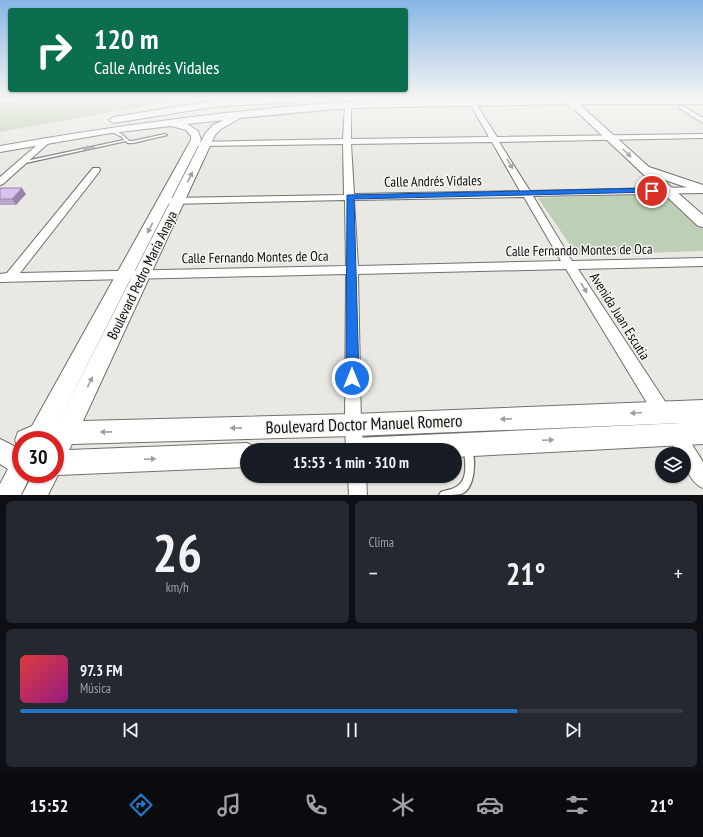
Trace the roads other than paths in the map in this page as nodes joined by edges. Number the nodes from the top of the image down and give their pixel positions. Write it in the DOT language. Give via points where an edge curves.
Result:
graph roads {
  1 [pos="105,122"];
  2 [pos="117,122"];
  3 [pos="201,122"];
  4 [pos="226,122"];
  5 [pos="351,122"];
  6 [pos="484,122"];
  7 [pos="594,122"];
  8 [pos="166,129"];
  9 [pos="111,130"];
  10 [pos="703,136"];
  11 [pos="610,137"];
  12 [pos="495,139"];
  13 [pos="48,140"];
  14 [pos="127,140"];
  15 [pos="347,141"];
  16 [pos="0,142"];
  17 [pos="200,144"];
  18 [pos="0,149"];
  19 [pos="21,163"];
  20 [pos="644,169"];
  21 [pos="96,170"];
  22 [pos="0,182"];
  23 [pos="703,189"];
  24 [pos="667,190"];
  25 [pos="527,193"];
  26 [pos="350,197"];
  27 [pos="171,201"];
  28 [pos="703,223"];
  29 [pos="703,262"];
  30 [pos="570,265"];
  31 [pos="352,269"];
  32 [pos="125,275"];
  33 [pos="142,275"];
  34 [pos="5,278"];
  35 [pos="703,411"];
  36 [pos="663,412"];
  37 [pos="353,425"];
  38 [pos="36,431"];
  39 [pos="66,433"];
  40 [pos="703,433"];
  41 [pos="675,434"];
  42 [pos="64,437"];
  43 [pos="354,443"];
  44 [pos="462,444"];
  45 [pos="468,444"];
  46 [pos="12,446"];
  47 [pos="0,451"];
  48 [pos="240,455"];
  49 [pos="12,458"];
  50 [pos="64,463"];
  51 [pos="703,479"];
  52 [pos="14,483"];
  53 [pos="41,483"];
  54 [pos="357,483"];
  55 [pos="8,495"];
  56 [pos="35,495"];
  57 [pos="358,495"];
  58 [pos="444,495"];
  1 -- 16 [label="main road"];
  2 -- 9 [label="main road" via="108,125"];
  3 -- 8 [label="main road"];
  4 -- 17 [label="main road, Boulevard Pedro María Anaya" via="217,127"];
  5 -- 15 [label="street"];
  6 -- 12 [label="street, Avenida Juan Escutia"];
  7 -- 11 [label="main road"];
  8 -- 9 [label="main road"];
  8 -- 14 [label="lane" via="137,142"];
  8 -- 17 [label="main road" via="185,126 192,129"];
  9 -- 13 [label="main road"];
  9 -- 14 [label="lane"];
  10 -- 11 [label="street"];
  11 -- 12 [label="street"];
  11 -- 20 [label="main road, one-way"];
  12 -- 15 [label="street"];
  12 -- 25 [label="street, Avenida Juan Escutia, one-way"];
  13 -- 18 [label="main road"];
  13 -- 19 [label="street"];
  14 -- 19 [label="lane, one-way"];
  15 -- 17 [label="street"];
  15 -- 26 [label="street"];
  17 -- 27 [label="main road, Boulevard Pedro María Anaya"];
  19 -- 22 [label="street"];
  20 -- 23 [label="main road"];
  20 -- 24 [label="main road"];
  21 -- 34 [label="street"];
  23 -- 24 [label="street, Calle Andrés Vidales"];
  24 -- 25 [label="street, Calle Andrés Vidales"];
  24 -- 28 [label="main road"];
  25 -- 26 [label="street, Calle Andrés Vidales"];
  25 -- 30 [label="street, Avenida Juan Escutia"];
  26 -- 27 [label="street, Calle Andrés Vidales"];
  26 -- 31 [label="street"];
  27 -- 32 [label="main road, Boulevard Pedro María Anaya, one-way"];
  27 -- 33 [label="main road, Boulevard Pedro María Anaya"];
  29 -- 30 [label="street, Calle Fernando Montes de Oca"];
  30 -- 31 [label="street, Calle Fernando Montes de Oca"];
  30 -- 36 [label="street, Avenida Juan Escutia, one-way"];
  31 -- 33 [label="street, Calle Fernando Montes de Oca"];
  31 -- 37 [label="street"];
  32 -- 33 [label="street, Calle Fernando Montes de Oca"];
  32 -- 34 [label="street, Calle Fernando Montes de Oca"];
  32 -- 38 [label="main road, Boulevard Pedro María Anaya"];
  39 -- 33 [label="main road, Boulevard Pedro María Anaya, one-way"];
  35 -- 36 [label="main road, Boulevard Doctor Manuel Romero"];
  36 -- 37 [label="main road, Boulevard Doctor Manuel Romero, one-way"];
  36 -- 41 [label="street, Avenida Juan Escutia"];
  37 -- 39 [label="main road, Boulevard Doctor Manuel Romero, one-way"];
  37 -- 43 [label="street"];
  39 -- 42 [label="main road, Boulevard Pedro María Anaya"];
  40 -- 41 [label="main road, Boulevard Doctor Manuel Romero"];
  45 -- 41 [label="main road, Boulevard Doctor Manuel Romero, one-way"];
  41 -- 51 [label="street, Avenida Juan Escutia"];
  44 -- 45 [label="main road, Boulevard Doctor Manuel Romero"];
  45 -- 58 [label="lane" via="471,470 468,481 464,488 454,494"];
  46 -- 47 [label="main road, Boulevard Doctor Manuel Romero"];
  47 -- 49 [label="main road, Boulevard Doctor Manuel Romero"];
  50 -- 48 [label="main road, one-way"];
  52 -- 55 [label="main road"];
  53 -- 56 [label="main road"];
  54 -- 57 [label="street"];
}
